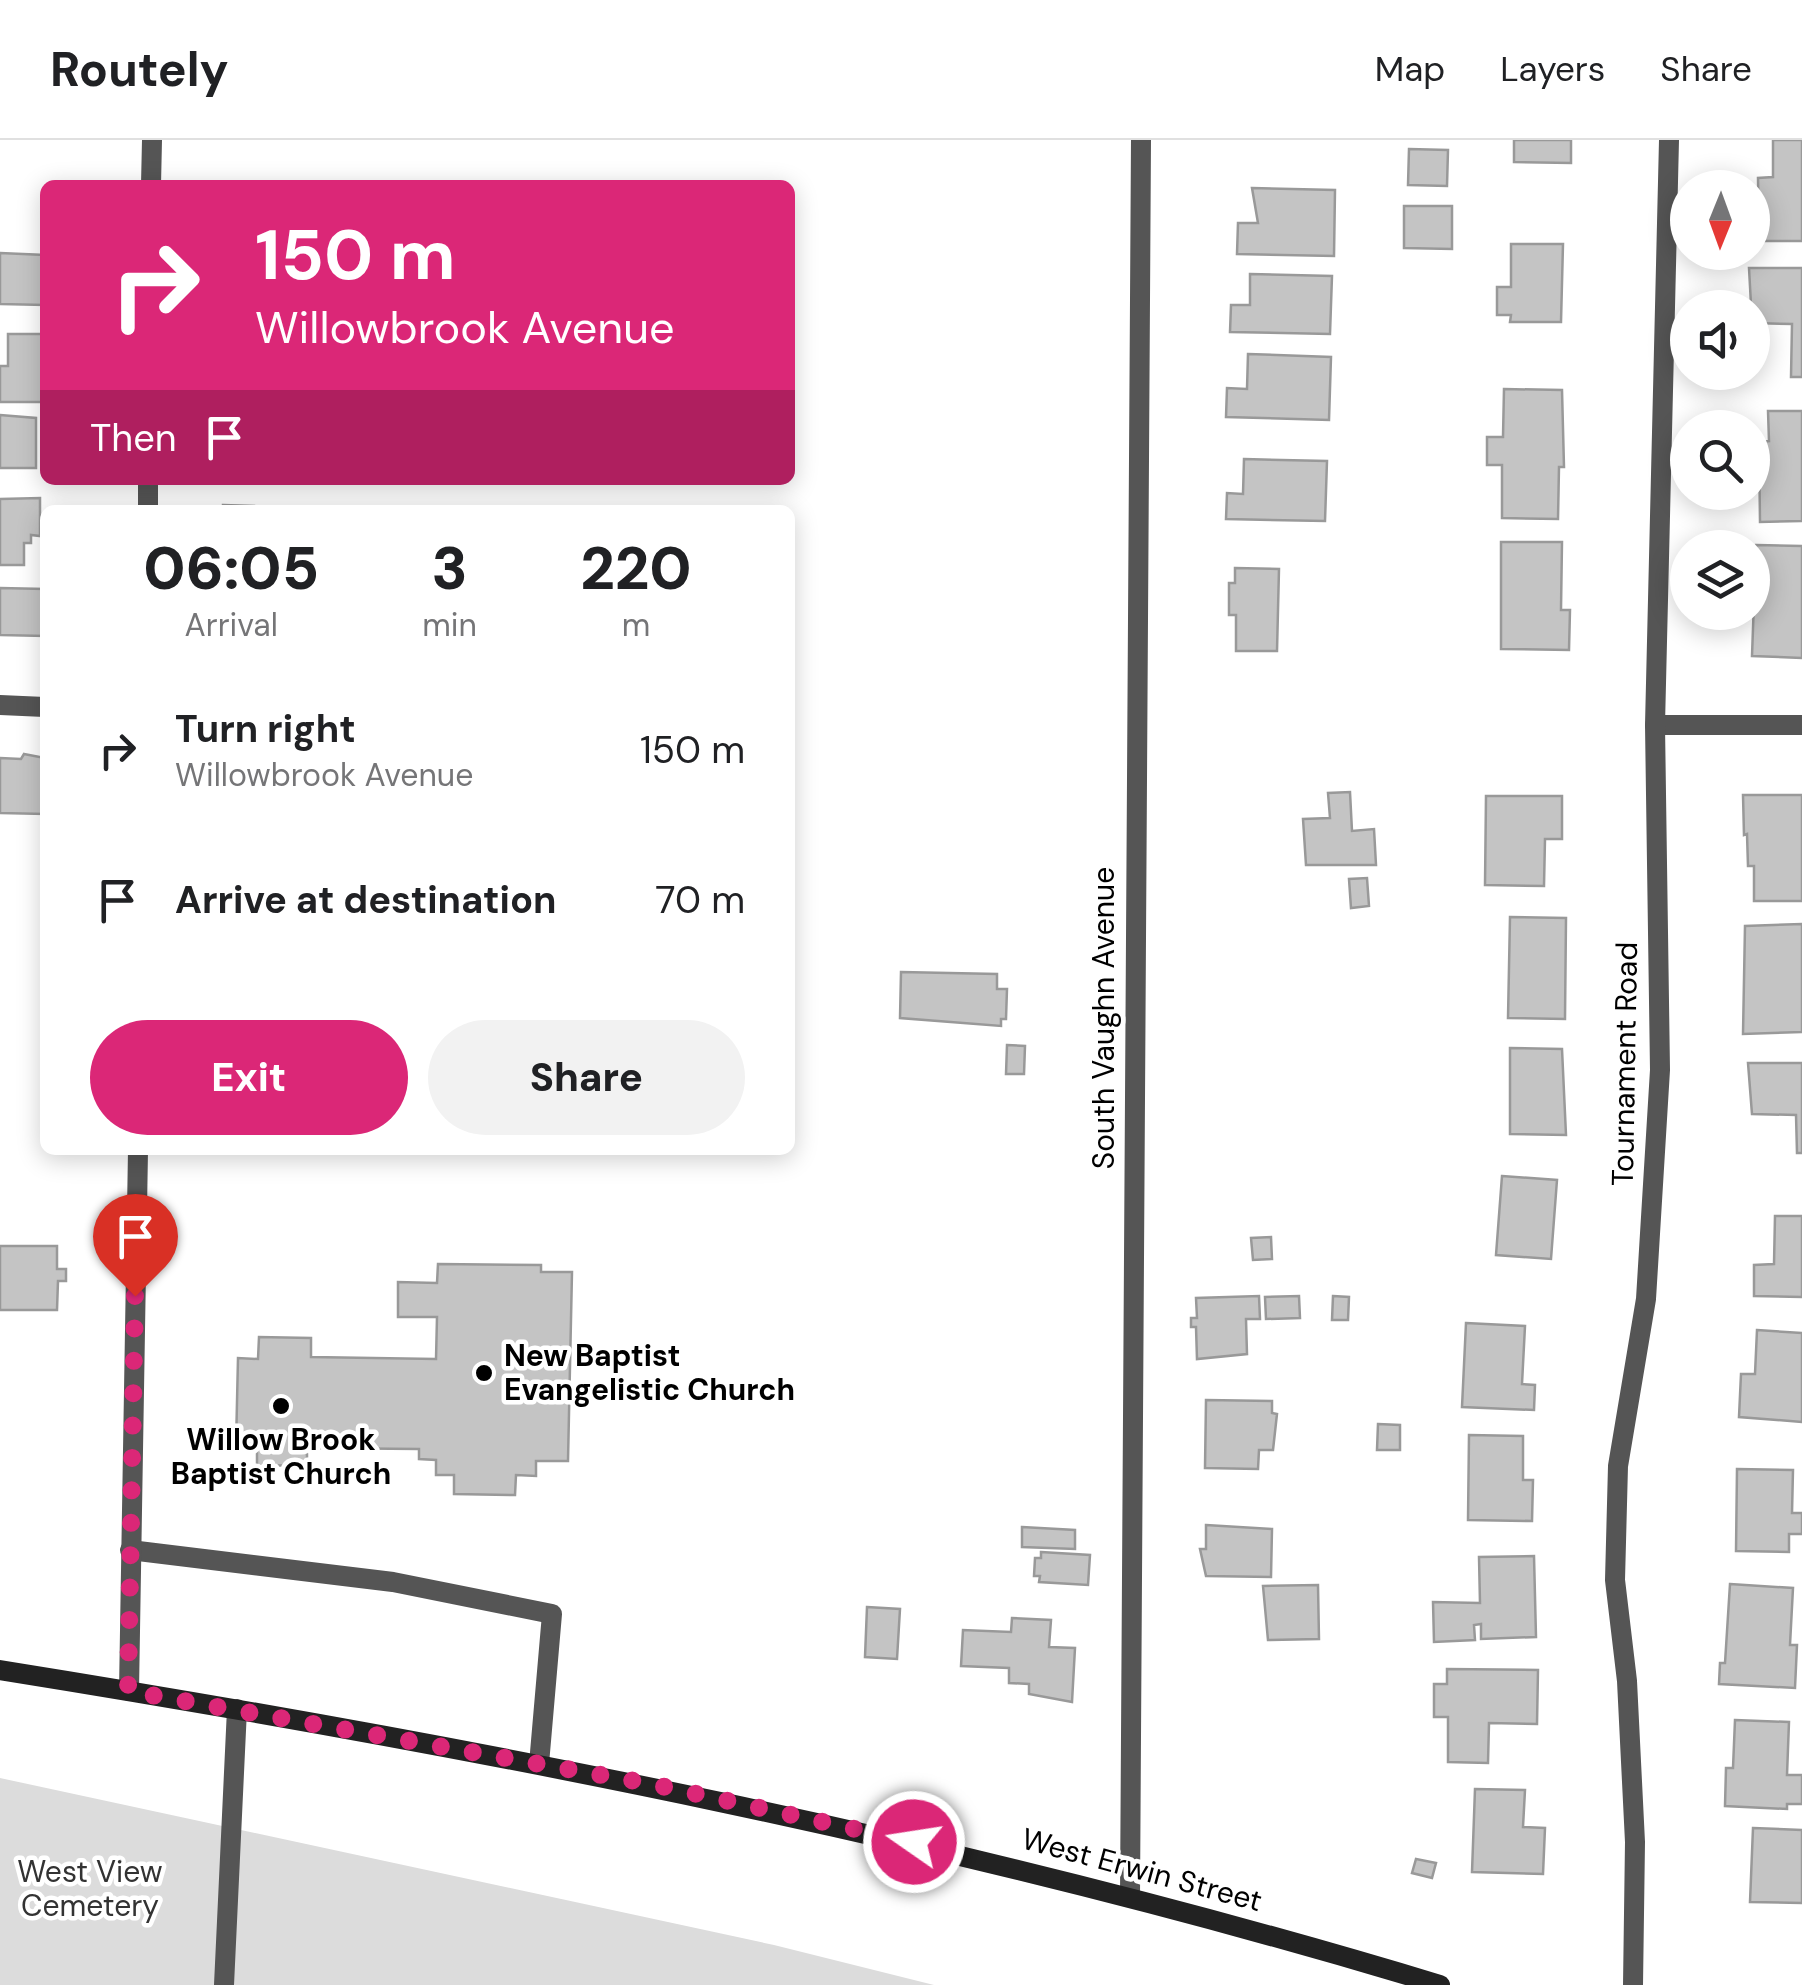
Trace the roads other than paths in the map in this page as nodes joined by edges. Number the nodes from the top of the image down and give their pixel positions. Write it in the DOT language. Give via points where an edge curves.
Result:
graph roads {
  1 [pos="152,140"];
  2 [pos="1124,140"];
  3 [pos="1141,140"];
  4 [pos="1669,140"];
  5 [pos="151,180"];
  6 [pos="0,705"];
  7 [pos="40,706"];
  8 [pos="1655,725"];
  9 [pos="1802,725"];
  10 [pos="138,1155"];
  11 [pos="130,1550"];
  12 [pos="0,1670"];
  13 [pos="128,1691"];
  14 [pos="237,1710"];
  15 [pos="539,1764"];
  16 [pos="1130,1897"];
  17 [pos="224,1985"];
  18 [pos="1440,1985"];
  19 [pos="1633,1985"];
  1 -- 5 [label="street"];
  2 -- 3 [label="street"];
  3 -- 16 [label="street, South Vaughn Avenue"];
  4 -- 8 [label="street, Tournament Road"];
  6 -- 7 [label="street"];
  8 -- 9 [label="street"];
  8 -- 19 [label="street, Tournament Road" via="1660,1070 1646,1299 1618,1466 1615,1580 1628,1682"];
  10 -- 11 [label="street"];
  11 -- 13 [label="street"];
  11 -- 15 [label="street" via="394,1582 552,1614"];
  12 -- 13 [label="main road, West Erwin Street"];
  13 -- 14 [label="main road, West Erwin Street"];
  14 -- 15 [label="main road, West Erwin Street"];
  14 -- 17 [label="street"];
  15 -- 16 [label="main road, West Erwin Street" via="806,1818"];
  16 -- 18 [label="main road, West Erwin Street"];
}
